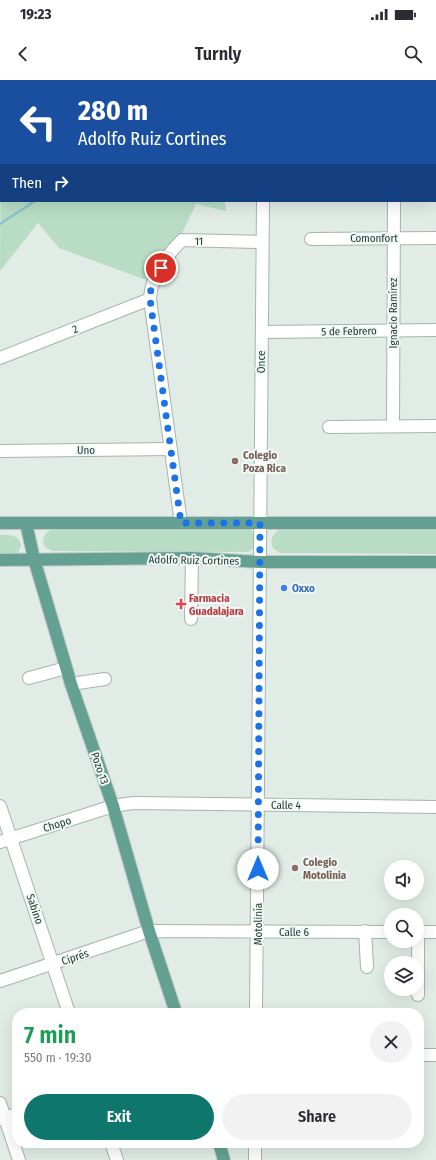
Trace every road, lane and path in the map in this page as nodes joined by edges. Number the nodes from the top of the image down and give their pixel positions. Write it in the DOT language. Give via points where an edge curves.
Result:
graph roads {
  1 [pos="263,202"];
  2 [pos="394,202"];
  3 [pos="311,238"];
  4 [pos="394,238"];
  5 [pos="436,238"];
  6 [pos="261,242"];
  7 [pos="150,299"];
  8 [pos="436,330"];
  9 [pos="393,331"];
  10 [pos="262,332"];
  11 [pos="0,358"];
  12 [pos="393,425"];
  13 [pos="436,426"];
  14 [pos="329,427"];
  15 [pos="171,449"];
  16 [pos="0,451"];
  17 [pos="0,523"];
  18 [pos="26,523"];
  19 [pos="181,523"];
  20 [pos="260,523"];
  21 [pos="436,523"];
  22 [pos="192,558"];
  23 [pos="34,559"];
  24 [pos="0,560"];
  25 [pos="260,562"];
  26 [pos="436,562"];
  27 [pos="191,619"];
  28 [pos="66,668"];
  29 [pos="29,678"];
  30 [pos="105,679"];
  31 [pos="71,684"];
  32 [pos="257,805"];
  33 [pos="0,806"];
  34 [pos="113,806"];
  35 [pos="436,807"];
  36 [pos="5,841"];
  37 [pos="149,931"];
  38 [pos="258,932"];
  39 [pos="366,932"];
  40 [pos="384,932"];
  41 [pos="424,932"];
  42 [pos="436,932"];
  43 [pos="54,964"];
  44 [pos="366,967"];
  45 [pos="0,981"];
  46 [pos="67,1008"];
  47 [pos="174,1008"];
  48 [pos="256,1008"];
  49 [pos="424,1055"];
  50 [pos="436,1055"];
  51 [pos="0,1103"];
  52 [pos="12,1115"];
  53 [pos="2,1118"];
  54 [pos="12,1143"];
  55 [pos="14,1148"];
  56 [pos="112,1148"];
  57 [pos="220,1148"];
  58 [pos="255,1148"];
  59 [pos="19,1160"];
  60 [pos="116,1160"];
  61 [pos="224,1160"];
  62 [pos="255,1160"];
  1 -- 6 [label="street, Once"];
  2 -- 4 [label="street, Ignacio Ramírez"];
  3 -- 4 [label="street, Comonfort"];
  4 -- 5 [label="street, Comonfort"];
  4 -- 9 [label="street, Ignacio Ramírez"];
  6 -- 7 [label="street, 11" via="182,240 166,257 151,288"];
  6 -- 10 [label="street, Once"];
  7 -- 11 [label="street, 2"];
  7 -- 15 [label="street"];
  8 -- 9 [label="street, 5 de Febrero"];
  9 -- 10 [label="street, 5 de Febrero"];
  9 -- 12 [label="street, Ignacio Ramírez"];
  10 -- 20 [label="street, Once"];
  12 -- 13 [label="street"];
  12 -- 14 [label="street"];
  15 -- 16 [label="street, Uno"];
  15 -- 19 [label="street"];
  17 -- 18 [label="main road"];
  18 -- 19 [label="main road"];
  18 -- 23 [label="main road, Pozo 13"];
  19 -- 20 [label="main road"];
  20 -- 21 [label="main road"];
  20 -- 25 [label="street, Motolinía"];
  22 -- 23 [label="main road, Adolfo Ruiz Cortines"];
  22 -- 25 [label="main road, Adolfo Ruiz Cortines"];
  22 -- 27 [label="street"];
  23 -- 24 [label="main road, Adolfo Ruiz Cortines"];
  23 -- 28 [label="main road, Pozo 13"];
  25 -- 26 [label="main road, Adolfo Ruiz Cortines"];
  25 -- 32 [label="street, Motolinía"];
  28 -- 29 [label="street"];
  28 -- 31 [label="main road, Pozo 13"];
  30 -- 31 [label="street"];
  31 -- 34 [label="main road, Pozo 13"];
  32 -- 34 [label="street, Calle 4" via="133,802"];
  32 -- 35 [label="street, Calle 4"];
  32 -- 38 [label="street, Motolinía"];
  33 -- 36 [label="street, Sabino"];
  34 -- 36 [label="street, Chopo"];
  34 -- 37 [label="main road, Pozo 13"];
  36 -- 43 [label="street, Sabino"];
  37 -- 38 [label="street, Calle 6"];
  37 -- 43 [label="street, Ciprés"];
  37 -- 47 [label="main road, Pozo 13"];
  38 -- 39 [label="street, Calle 6"];
  38 -- 48 [label="street, Motolinía"];
  39 -- 40 [label="street, Calle 6"];
  39 -- 44 [label="street"];
  41 -- 42 [label="street"];
  43 -- 45 [label="street, Ciprés"];
  43 -- 46 [label="street, Sabino"];
  49 -- 50 [label="street"];
  51 -- 53 [label="street"];
  52 -- 53 [label="street"];
  53 -- 54 [label="street"];
  55 -- 59 [label="street"];
  56 -- 60 [label="street"];
  57 -- 61 [label="main road"];
  58 -- 62 [label="street"];
}
